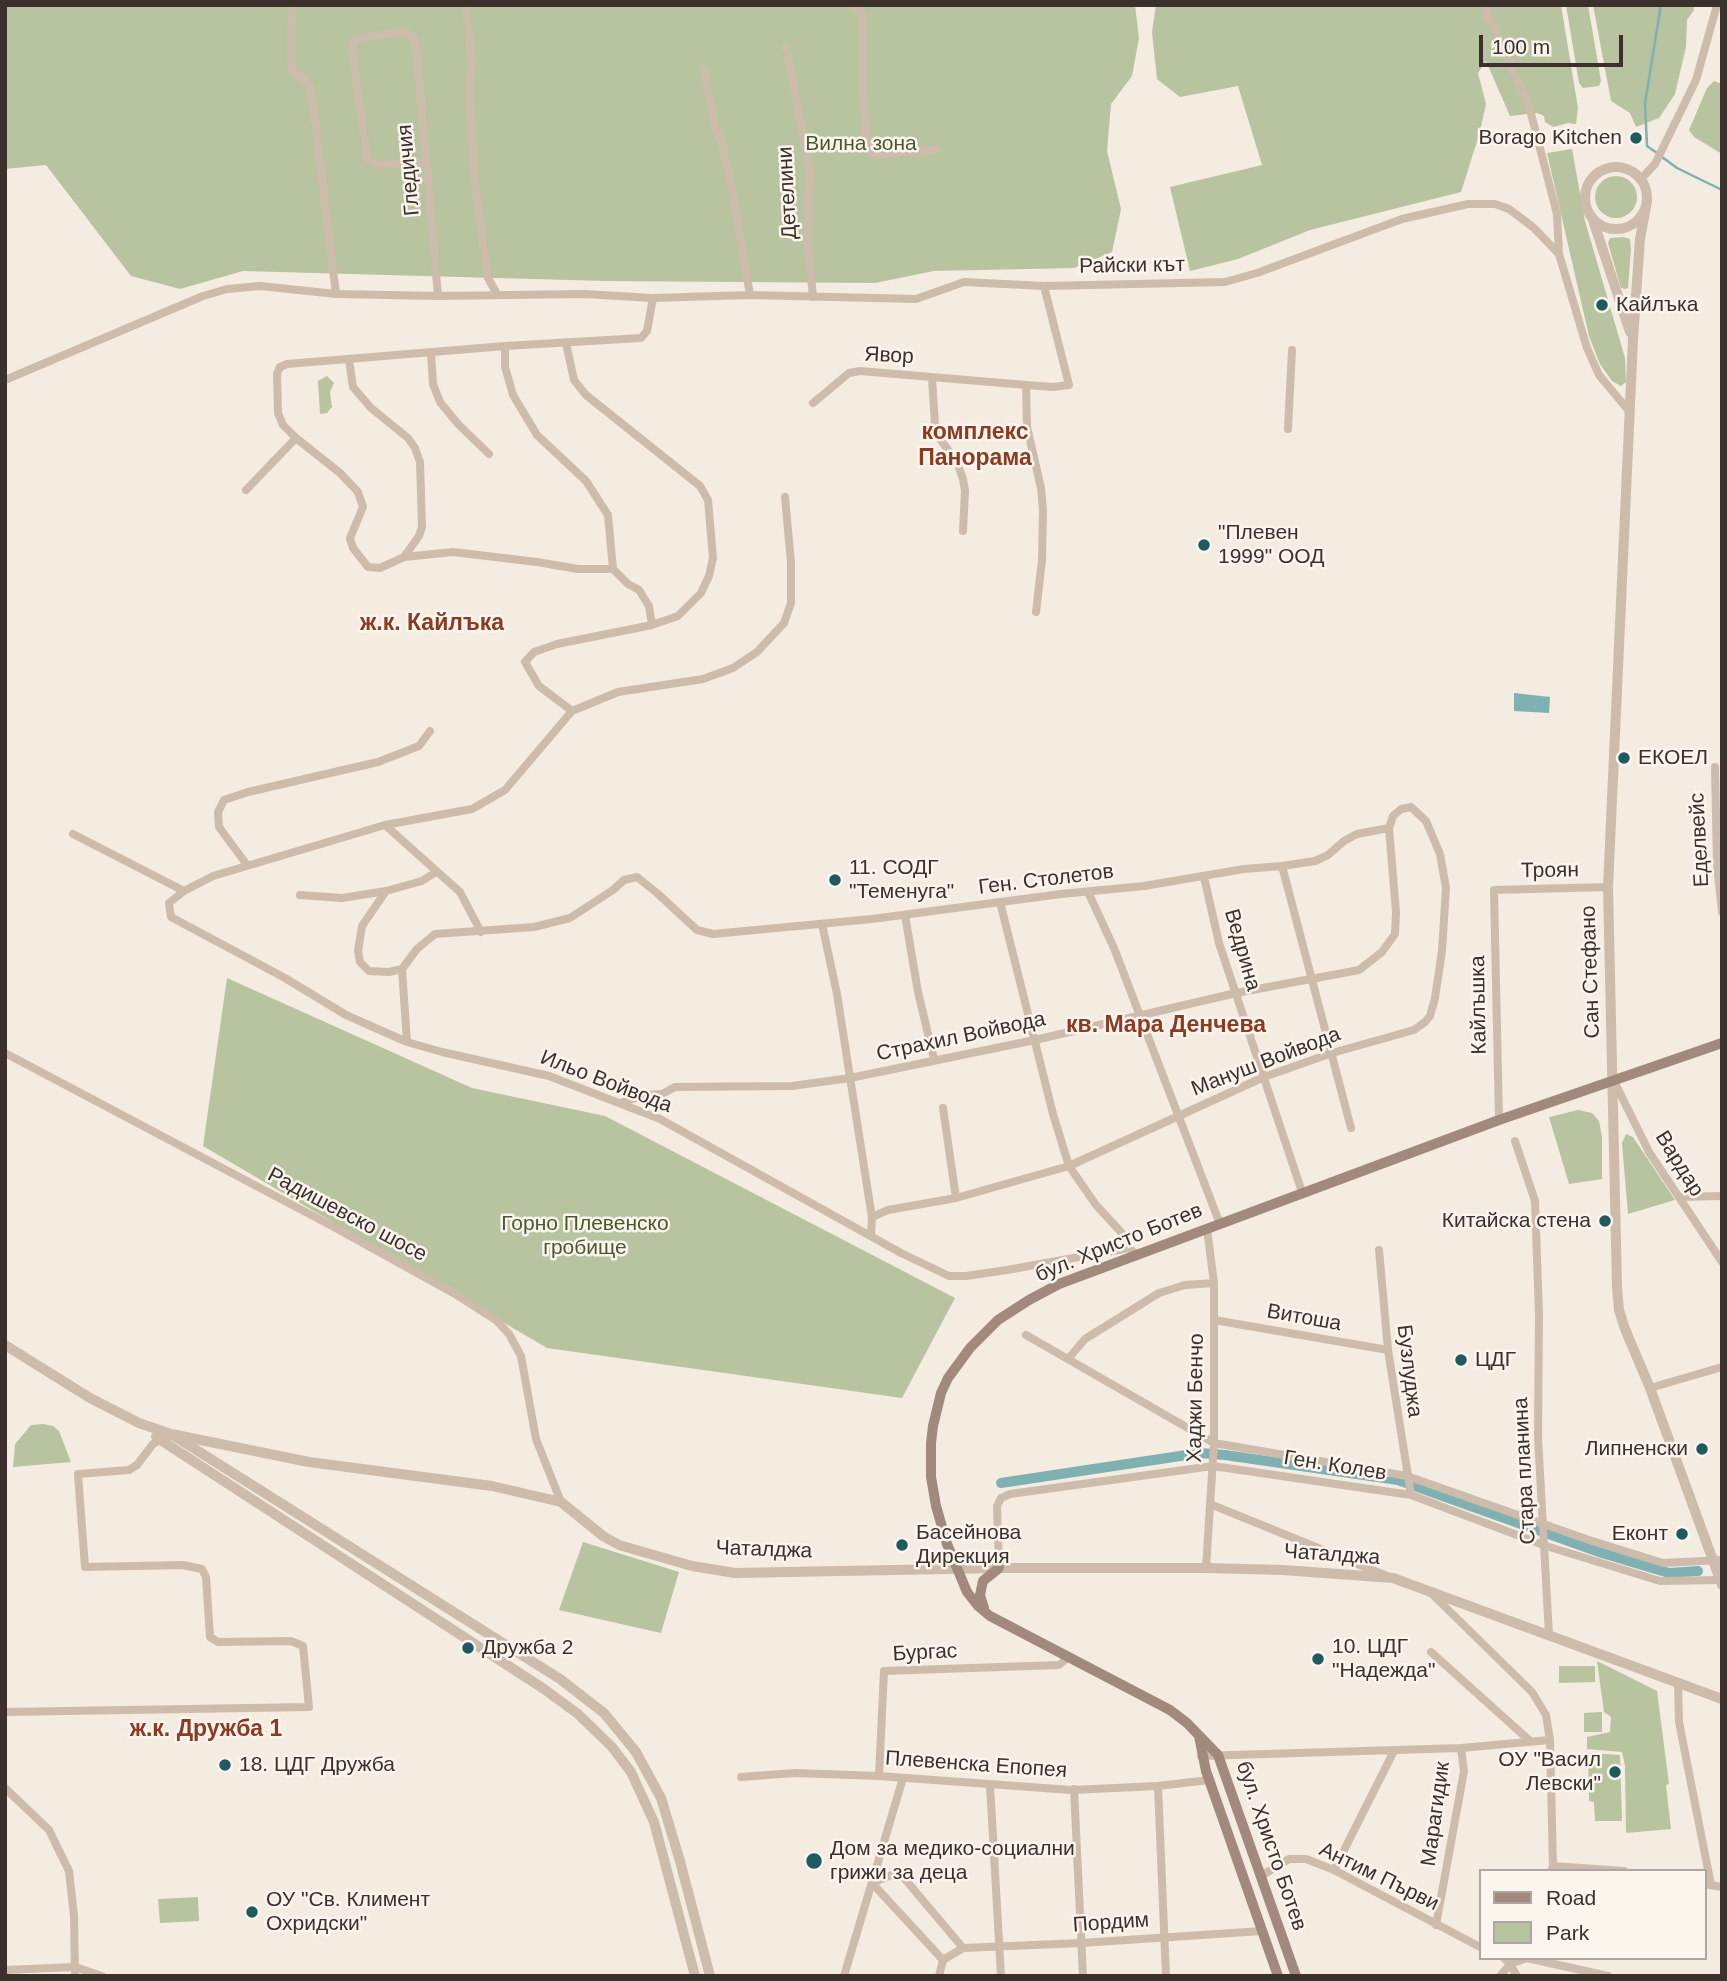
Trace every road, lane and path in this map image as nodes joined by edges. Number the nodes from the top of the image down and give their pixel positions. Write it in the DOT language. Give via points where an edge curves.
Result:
graph roads {
  1 [pos="296,5"];
  2 [pos="466,5"];
  3 [pos="852,5"];
  4 [pos="1483,5"];
  5 [pos="1717,5"];
  6 [pos="786,47"];
  7 [pos="704,70"];
  8 [pos="936,149"];
  9 [pos="426,162"];
  10 [pos="1641,179"];
  11 [pos="1647,201"];
  12 [pos="1591,216"];
  13 [pos="1559,254"];
  14 [pos="1044,286"];
  15 [pos="336,294"];
  16 [pos="497,294"];
  17 [pos="750,295"];
  18 [pos="438,296"];
  19 [pos="813,297"];
  20 [pos="653,298"];
  21 [pos="1633,339"];
  22 [pos="566,343"];
  23 [pos="505,346"];
  24 [pos="1292,350"];
  25 [pos="431,353"];
  26 [pos="349,360"];
  27 [pos="932,378"];
  28 [pos="5,380"];
  29 [pos="1027,385"];
  30 [pos="813,403"];
  31 [pos="1629,411"];
  32 [pos="1288,429"];
  33 [pos="296,438"];
  34 [pos="489,454"];
  35 [pos="246,490"];
  36 [pos="785,497"];
  37 [pos="963,531"];
  38 [pos="404,557"];
  39 [pos="613,569"];
  40 [pos="1036,612"];
  41 [pos="652,625"];
  42 [pos="572,711"];
  43 [pos="430,731"];
  44 [pos="1715,767"];
  45 [pos="385,825"];
  46 [pos="1389,828"];
  47 [pos="73,834"];
  48 [pos="247,865"];
  49 [pos="1282,866"];
  50 [pos="436,872"];
  51 [pos="1204,877"];
  52 [pos="1608,887"];
  53 [pos="1493,890"];
  54 [pos="184,891"];
  55 [pos="386,891"];
  56 [pos="1088,892"];
  57 [pos="300,895"];
  58 [pos="1000,902"];
  59 [pos="1722,912"];
  60 [pos="905,915"];
  61 [pos="822,924"];
  62 [pos="481,932"];
  63 [pos="402,969"];
  64 [pos="1312,978"];
  65 [pos="1236,993"];
  66 [pos="1140,1015"];
  67 [pos="1035,1040"];
  68 [pos="407,1042"];
  69 [pos="1722,1043"];
  70 [pos="5,1053"];
  71 [pos="1332,1053"];
  72 [pos="934,1059"];
  73 [pos="1264,1077"];
  74 [pos="849,1078"];
  75 [pos="1613,1081"];
  76 [pos="620,1103"];
  77 [pos="943,1108"];
  78 [pos="1177,1115"];
  79 [pos="1499,1120"];
  80 [pos="1351,1128"];
  81 [pos="1515,1141"];
  82 [pos="1069,1166"];
  83 [pos="1302,1192"];
  84 [pos="1722,1196"];
  85 [pos="1679,1197"];
  86 [pos="956,1198"];
  87 [pos="872,1217"];
  88 [pos="1220,1224"];
  89 [pos="1207,1229"];
  90 [pos="871,1235"];
  91 [pos="1379,1250"];
  92 [pos="1133,1251"];
  93 [pos="1722,1262"];
  94 [pos="1214,1283"];
  95 [pos="1214,1320"];
  96 [pos="1026,1335"];
  97 [pos="5,1345"];
  98 [pos="1388,1350"];
  99 [pos="1068,1359"];
  100 [pos="1722,1367"];
  101 [pos="1650,1388"];
  102 [pos="139,1423"];
  103 [pos="171,1434"];
  104 [pos="160,1440"];
  105 [pos="1213,1455"];
  106 [pos="1408,1478"];
  107 [pos="1410,1493"];
  108 [pos="561,1502"];
  109 [pos="1210,1504"];
  110 [pos="1544,1525"];
  111 [pos="1545,1542"];
  112 [pos="1718,1560"];
  113 [pos="999,1567"];
  114 [pos="1206,1568"];
  115 [pos="956,1569"];
  116 [pos="1392,1578"];
  117 [pos="1721,1582"];
  118 [pos="1429,1591"];
  119 [pos="990,1616"];
  120 [pos="1549,1635"];
  121 [pos="1431,1652"];
  122 [pos="1069,1657"];
  123 [pos="1678,1682"];
  124 [pos="1722,1699"];
  125 [pos="5,1712"];
  126 [pos="1199,1736"];
  127 [pos="1550,1740"];
  128 [pos="1530,1741"];
  129 [pos="1461,1748"];
  130 [pos="1394,1751"];
  131 [pos="1218,1755"];
  132 [pos="1201,1756"];
  133 [pos="878,1776"];
  134 [pos="741,1777"];
  135 [pos="903,1778"];
  136 [pos="1209,1780"];
  137 [pos="990,1784"];
  138 [pos="1157,1787"];
  139 [pos="5,1788"];
  140 [pos="1074,1789"];
  141 [pos="1251,1846"];
  142 [pos="1234,1852"];
  143 [pos="1552,1868"];
  144 [pos="1576,1869"];
  145 [pos="1704,1869"];
  146 [pos="1334,1870"];
  147 [pos="1261,1876"];
  148 [pos="872,1883"];
  149 [pos="1707,1885"];
  150 [pos="1722,1887"];
  151 [pos="1436,1925"];
  152 [pos="1262,1931"];
  153 [pos="1164,1937"];
  154 [pos="1081,1943"];
  155 [pos="1478,1946"];
  156 [pos="999,1947"];
  157 [pos="963,1948"];
  158 [pos="943,1960"];
  159 [pos="1510,1960"];
  160 [pos="1536,1960"];
  161 [pos="5,1970"];
  162 [pos="75,1971"];
  163 [pos="102,1976"];
  164 [pos="695,1976"];
  165 [pos="710,1976"];
  166 [pos="844,1976"];
  167 [pos="939,1976"];
  168 [pos="1001,1976"];
  169 [pos="1083,1976"];
  170 [pos="1166,1976"];
  171 [pos="1278,1976"];
  172 [pos="1296,1976"];
  173 [pos="1500,1976"];
  174 [pos="1517,1976"];
  175 [pos="1608,1976"];
  1 -- 15 [label="street" via="291,18 291,70 311,90"];
  2 -- 16 [label="street" via="475,183 488,278"];
  3 -- 8 [label="street" via="863,20 863,95 871,154"];
  4 -- 13 [label="street" via="1529,106 1557,214"];
  5 -- 10 [label="street" via="1696,80 1657,161"];
  6 -- 19 [label="street, Детелини" via="808,167"];
  7 -- 17 [label="street" via="730,177"];
  9 -- 9 [label="street, Гледичия" via="415,41 404,33 359,38 352,48 367,158 379,164"];
  9 -- 18 [label="street, Гледичия"];
  10 -- 11 [label="street"];
  10 -- 12 [label="street" via="1623,167 1600,172 1586,192"];
  11 -- 12 [label="street" via="1640,217 1624,227 1606,227"];
  11 -- 21 [label="street, Сан Стефано"];
  12 -- 21 [label="street, Сан Стефано"];
  13 -- 14 [label="street, Райски кът" via="1509,209 1468,204 1402,219 1226,282"];
  13 -- 31 [label="street" via="1592,362"];
  14 -- 19 [label="street, Райски кът" via="964,282 916,299"];
  14 -- 29 [label="street, Явор" via="1069,385"];
  15 -- 18 [label="street, Райски кът"];
  15 -- 28 [label="street, Райски кът" via="260,286 227,289"];
  16 -- 18 [label="street, Райски кът"];
  16 -- 20 [label="street, Райски кът"];
  17 -- 19 [label="street, Райски кът"];
  17 -- 20 [label="street, Райски кът"];
  20 -- 22 [label="street" via="647,331 641,338"];
  21 -- 31 [label="street, Сан Стефано"];
  22 -- 23 [label="street"];
  22 -- 41 [label="street" via="574,380 586,395 700,486 708,500 713,558 709,576 701,593 678,617"];
  23 -- 25 [label="street"];
  23 -- 39 [label="street" via="513,395 537,435 586,481 608,515"];
  24 -- 32 [label="street"];
  25 -- 26 [label="street"];
  25 -- 34 [label="street" via="433,384 440,402"];
  26 -- 33 [label="street" via="280,367 278,426"];
  26 -- 38 [label="street" via="353,387 408,438 420,462 422,527"];
  27 -- 29 [label="street, Явор"];
  27 -- 30 [label="street, Явор" via="849,373"];
  27 -- 37 [label="street" via="935,425 963,479"];
  29 -- 40 [label="street" via="1027,427 1043,510"];
  31 -- 52 [label="street, Сан Стефано"];
  33 -- 35 [label="street"];
  33 -- 38 [label="street" via="358,492 363,507 350,538 363,562 380,568"];
  36 -- 42 [label="street" via="791,603 783,623 757,652 733,668 703,679 618,692"];
  38 -- 39 [label="street" via="453,552 578,569"];
  39 -- 41 [label="street" via="639,590 649,606"];
  41 -- 42 [label="street" via="534,652 525,662 530,672"];
  42 -- 45 [label="street" via="505,790 472,809"];
  43 -- 48 [label="street" via="419,746 378,762 224,800 218,812 219,827"];
  44 -- 59 [label="street, Еделвейс"];
  45 -- 48 [label="street"];
  45 -- 50 [label="street"];
  46 -- 49 [label="street, Ген. Столетов" via="1357,834 1315,861"];
  46 -- 64 [label="street, Страхил Войвода" via="1395,934 1382,952 1359,970"];
  46 -- 71 [label="street, Мануш Войвода" via="1401,808 1411,807 1426,821 1440,853 1446,888 1442,951 1430,1016 1414,1030"];
  47 -- 54 [label="street"];
  48 -- 54 [label="street"];
  49 -- 51 [label="street, Ген. Столетов"];
  49 -- 64 [label="street"];
  50 -- 55 [label="street"];
  50 -- 62 [label="street" via="460,892"];
  51 -- 56 [label="street, Ген. Столетов"];
  51 -- 65 [label="street, Ведрина"];
  52 -- 53 [label="street, Троян"];
  52 -- 75 [label="street, Сан Стефано"];
  53 -- 79 [label="street, Кайлъшка"];
  54 -- 68 [label="street, Ильо Войвода" via="169,904 171,917 346,1015"];
  55 -- 57 [label="street" via="342,898"];
  55 -- 63 [label="street" via="362,926 360,962 369,971"];
  56 -- 58 [label="street, Ген. Столетов"];
  56 -- 66 [label="street"];
  58 -- 60 [label="street, Ген. Столетов"];
  58 -- 67 [label="street"];
  60 -- 61 [label="street, Ген. Столетов"];
  60 -- 72 [label="street"];
  61 -- 62 [label="street, Ген. Столетов" via="713,934 697,930 636,877 624,880 570,918"];
  61 -- 74 [label="street"];
  62 -- 63 [label="street" via="435,934"];
  63 -- 68 [label="street"];
  64 -- 65 [label="street, Страхил Войвода"];
  64 -- 71 [label="street"];
  65 -- 66 [label="street, Страхил Войвода"];
  65 -- 73 [label="street, Ведрина"];
  66 -- 67 [label="street, Страхил Войвода"];
  66 -- 78 [label="street"];
  67 -- 72 [label="street, Страхил Войвода"];
  67 -- 82 [label="street"];
  68 -- 76 [label="street, Ильо Войвода" via="549,1076"];
  69 -- 75 [label="main road, бул. Христо Ботев"];
  70 -- 108 [label="street, Радишевско шосе" via="332,1226 497,1321 521,1356 536,1439"];
  71 -- 73 [label="street, Мануш Войвода"];
  71 -- 80 [label="street"];
  72 -- 74 [label="street, Страхил Войвода"];
  73 -- 78 [label="street, Мануш Войвода"];
  73 -- 83 [label="street, Ведрина"];
  74 -- 76 [label="street, Страхил Войвода" via="792,1086 675,1087"];
  74 -- 87 [label="street"];
  75 -- 79 [label="main road, бул. Христо Ботев"];
  75 -- 85 [label="street, Вардар" via="1649,1152"];
  75 -- 101 [label="street, Сан Стефано" via="1619,1310"];
  76 -- 90 [label="street, Ильо Войвода" via="660,1119"];
  77 -- 86 [label="street"];
  78 -- 82 [label="street, Мануш Войвода"];
  78 -- 88 [label="street"];
  79 -- 83 [label="main road, бул. Христо Ботев"];
  81 -- 110 [label="street, Стара планина" via="1535,1201 1538,1437"];
  82 -- 86 [label="street, Мануш Войвода"];
  82 -- 92 [label="street"];
  83 -- 88 [label="main road, бул. Христо Ботев"];
  84 -- 85 [label="street"];
  85 -- 93 [label="street, Вардар"];
  86 -- 87 [label="street, Мануш Войвода"];
  87 -- 90 [label="street"];
  88 -- 89 [label="main road, бул. Христо Ботев"];
  89 -- 92 [label="main road, бул. Христо Ботев"];
  89 -- 94 [label="street, Хаджи Бенчо"];
  90 -- 92 [label="street, Ильо Войвода" via="949,1276"];
  91 -- 98 [label="street, Бузлуджа"];
  92 -- 115 [label="main road, бул. Христо Ботев" via="1016,1308 982,1335 948,1378 936,1411 930,1462 936,1506"];
  94 -- 95 [label="street, Хаджи Бенчо"];
  94 -- 99 [label="street" via="1185,1284 1159,1293 1085,1339"];
  95 -- 98 [label="street, Витоша"];
  95 -- 105 [label="street, Хаджи Бенчо"];
  96 -- 99 [label="street"];
  97 -- 102 [label="street"];
  98 -- 106 [label="street, Бузлуджа"];
  99 -- 105 [label="street"];
  100 -- 101 [label="street"];
  101 -- 112 [label="street, Сан Стефано"];
  102 -- 103 [label="street"];
  102 -- 104 [label="street"];
  103 -- 104 [label="street"];
  103 -- 108 [label="street, Чаталджа" via="309,1462 492,1486"];
  103 -- 165 [label="street" via="559,1679 604,1713 636,1752 661,1798"];
  104 -- 125 [label="street" via="129,1470 78,1474 85,1567 183,1565 202,1569 210,1637 218,1642 291,1641 303,1646 309,1707"];
  104 -- 164 [label="street" via="544,1689 612,1746 631,1772 654,1822"];
  105 -- 106 [label="street, Ген. Колев"];
  105 -- 107 [label="street, Ген. Колев"];
  105 -- 109 [label="street, Хаджи Бенчо"];
  105 -- 113 [label="street, Ген. Колев" via="1001,1498"];
  106 -- 107 [label="street, Бузлуджа"];
  106 -- 110 [label="street, Ген. Колев"];
  107 -- 111 [label="street, Ген. Колев"];
  108 -- 115 [label="street, Чаталджа" via="619,1545 735,1573"];
  109 -- 114 [label="street, Хаджи Бенчо"];
  109 -- 116 [label="street, Чаталджа"];
  110 -- 111 [label="street, Стара планина"];
  110 -- 112 [label="street, Ген. Колев" via="1663,1563"];
  111 -- 117 [label="street, Ген. Колев" via="1660,1581"];
  111 -- 120 [label="street, Стара планина"];
  112 -- 117 [label="street, Сан Стефано"];
  113 -- 114 [label="street, Чаталджа"];
  113 -- 115 [label="street, Чаталджа"];
  113 -- 119 [label="main road" via="985,1578 980,1590 982,1605"];
  114 -- 116 [label="street, Чаталджа"];
  115 -- 119 [label="main road, бул. Христо Ботев" via="973,1602"];
  116 -- 118 [label="street, Чаталджа"];
  118 -- 120 [label="street, Чаталджа"];
  118 -- 127 [label="street" via="1532,1692 1546,1715"];
  119 -- 122 [label="main road, бул. Христо Ботев"];
  120 -- 123 [label="street, Чаталджа"];
  121 -- 128 [label="street"];
  122 -- 126 [label="main road, бул. Христо Ботев" via="1170,1710"];
  122 -- 133 [label="street, Бургас" via="1059,1665 884,1671"];
  123 -- 124 [label="street, Чаталджа"];
  123 -- 145 [label="street" via="1679,1722"];
  126 -- 131 [label="main road, бул. Христо Ботев"];
  126 -- 132 [label="main road, бул. Христо Ботев"];
  127 -- 128 [label="street"];
  127 -- 143 [label="street"];
  128 -- 129 [label="street"];
  129 -- 130 [label="street"];
  129 -- 151 [label="street, Марагидик" via="1464,1771"];
  130 -- 131 [label="street"];
  130 -- 146 [label="street"];
  131 -- 132 [label="street"];
  131 -- 141 [label="main road, бул. Христо Ботев"];
  132 -- 136 [label="main road, бул. Христо Ботев"];
  133 -- 134 [label="street, Плевенска Епопея" via="796,1773"];
  133 -- 135 [label="street, Плевенска Епопея"];
  135 -- 137 [label="street, Плевенска Епопея"];
  135 -- 148 [label="street"];
  136 -- 138 [label="street, Плевенска Епопея"];
  136 -- 142 [label="main road, бул. Христо Ботев"];
  137 -- 140 [label="street, Плевенска Епопея"];
  137 -- 156 [label="street"];
  138 -- 140 [label="street, Плевенска Епопея"];
  138 -- 153 [label="street"];
  139 -- 162 [label="street" via="49,1830 69,1871"];
  140 -- 154 [label="street"];
  141 -- 142 [label="main road"];
  141 -- 147 [label="main road, бул. Христо Ботев"];
  142 -- 152 [label="main road, бул. Христо Ботев"];
  143 -- 144 [label="street"];
  146 -- 147 [label="street, Антим Първи" via="1306,1859 1289,1859"];
  146 -- 151 [label="street, Антим Първи"];
  147 -- 172 [label="main road, бул. Христо Ботев"];
  148 -- 157 [label="street" via="899,1872"];
  148 -- 158 [label="street"];
  148 -- 166 [label="street"];
  149 -- 150 [label="street"];
  151 -- 155 [label="street, Антим Първи"];
  152 -- 153 [label="street, Пордим"];
  152 -- 171 [label="main road, бул. Христо Ботев"];
  153 -- 154 [label="street, Пордим"];
  153 -- 170 [label="street"];
  154 -- 156 [label="street, Пордим"];
  154 -- 169 [label="street"];
  156 -- 157 [label="street, Пордим"];
  156 -- 168 [label="street"];
  157 -- 158 [label="street, Пордим"];
  158 -- 167 [label="street"];
  159 -- 173 [label="street"];
  159 -- 174 [label="street"];
  160 -- 175 [label="street"];
  161 -- 162 [label="street"];
  162 -- 163 [label="street"];
}
